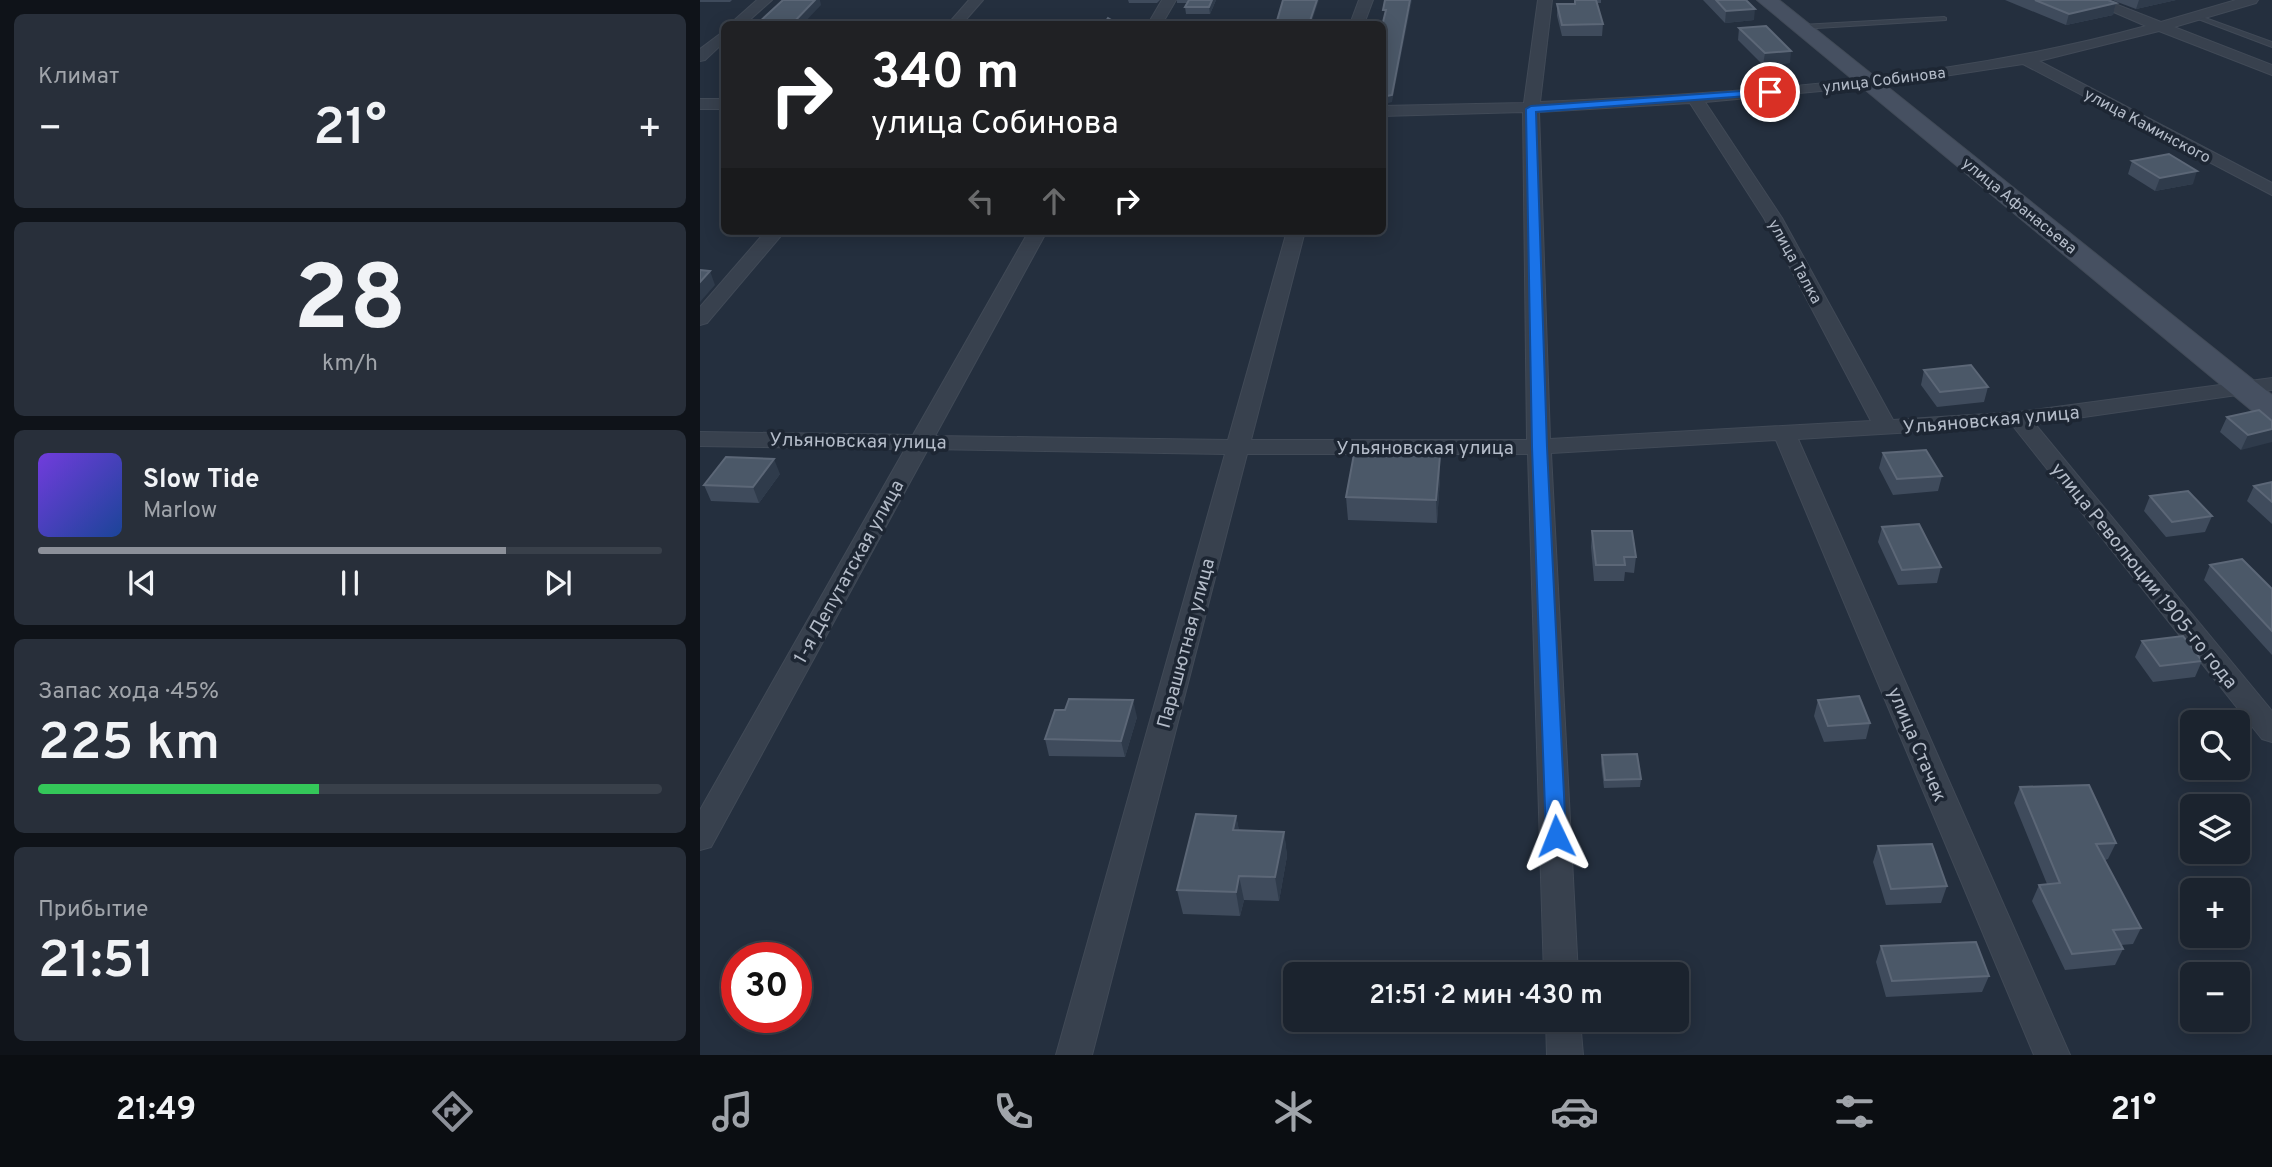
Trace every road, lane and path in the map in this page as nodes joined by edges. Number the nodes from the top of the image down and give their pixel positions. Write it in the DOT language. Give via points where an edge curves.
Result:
graph roads {
  1 [pos="765,0"];
  2 [pos="976,0"];
  3 [pos="1169,0"];
  4 [pos="1366,0"];
  5 [pos="1545,0"];
  6 [pos="1766,0"];
  7 [pos="2093,0"];
  8 [pos="2251,0"];
  9 [pos="2195,16"];
  10 [pos="1944,19"];
  11 [pos="740,21"];
  12 [pos="958,21"];
  13 [pos="1157,21"];
  14 [pos="1358,21"];
  15 [pos="2161,26"];
  16 [pos="1801,27"];
  17 [pos="721,38"];
  18 [pos="2272,45"];
  19 [pos="700,57"];
  20 [pos="2025,59"];
  21 [pos="2272,70"];
  22 [pos="1870,82"];
  23 [pos="1695,99"];
  24 [pos="700,104"];
  25 [pos="721,104"];
  26 [pos="1531,109"];
  27 [pos="1386,111"];
  28 [pos="2272,190"];
  29 [pos="773,235"];
  30 [pos="1036,235"];
  31 [pos="1295,235"];
  32 [pos="700,319"];
  33 [pos="2272,384"];
  34 [pos="2246,389"];
  35 [pos="2272,411"];
  36 [pos="2019,419"];
  37 [pos="1886,428"];
  38 [pos="1785,434"];
  39 [pos="700,439"];
  40 [pos="920,441"];
  41 [pos="1237,447"];
  42 [pos="1539,447"];
  43 [pos="2272,731"];
  44 [pos="700,838"];
  45 [pos="1560,962"];
  46 [pos="1564,1032"];
  47 [pos="1074,1055"];
  48 [pos="1565,1055"];
  49 [pos="2052,1055"];
  1 -- 11 [label="street"];
  2 -- 12 [label="street"];
  3 -- 13 [label="street"];
  4 -- 14 [label="street"];
  5 -- 26 [label="street"];
  6 -- 16 [label="street, улица Афанасьева"];
  7 -- 15 [label="street"];
  8 -- 9 [label="street, улица Собинова"];
  9 -- 15 [label="street, улица Собинова"];
  9 -- 18 [label="lane"];
  10 -- 16 [label="lane"];
  15 -- 20 [label="street, улица Собинова"];
  15 -- 21 [label="street"];
  16 -- 22 [label="street, улица Афанасьева"];
  17 -- 19 [label="street"];
  20 -- 22 [label="street, улица Собинова"];
  20 -- 28 [label="street, улица Каминского"];
  22 -- 23 [label="street, улица Собинова"];
  22 -- 34 [label="street, улица Афанасьева"];
  23 -- 26 [label="street, улица Собинова"];
  23 -- 37 [label="street, улица Талка" via="1773,218"];
  24 -- 25 [label="street"];
  26 -- 27 [label="street, улица Собинова"];
  26 -- 42 [label="street"];
  29 -- 32 [label="street"];
  30 -- 40 [label="street, 1-я Депутатская улица"];
  31 -- 41 [label="street, Парашютная улица"];
  33 -- 34 [label="street, Ульяновская улица"];
  34 -- 35 [label="street, улица Афанасьева"];
  34 -- 36 [label="street, Ульяновская улица"];
  36 -- 37 [label="street, Ульяновская улица"];
  36 -- 43 [label="street, улица Революции 1905-го года"];
  37 -- 38 [label="street, Ульяновская улица"];
  38 -- 42 [label="street, Ульяновская улица"];
  38 -- 49 [label="street, улица Стачек"];
  39 -- 40 [label="street, Ульяновская улица"];
  40 -- 41 [label="street, Ульяновская улица"];
  40 -- 44 [label="street, 1-я Депутатская улица"];
  41 -- 42 [label="street, Ульяновская улица"];
  41 -- 47 [label="street, Парашютная улица"];
  42 -- 45 [label="street"];
  46 -- 48 [label="street"];
}
